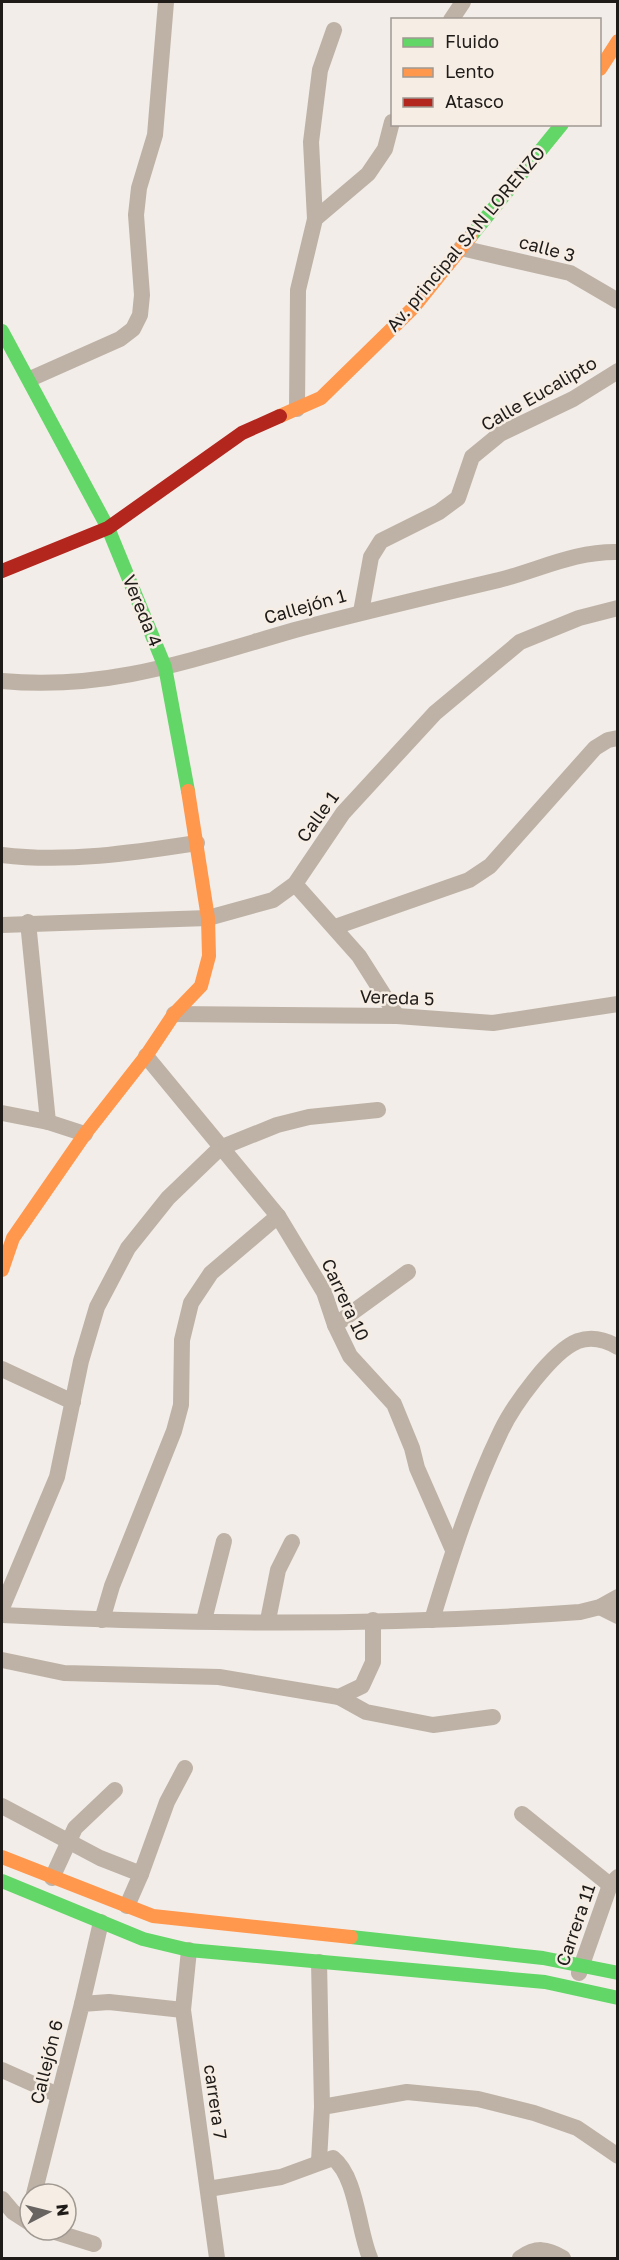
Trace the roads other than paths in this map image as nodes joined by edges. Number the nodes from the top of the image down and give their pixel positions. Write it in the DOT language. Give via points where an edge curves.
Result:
graph roads {
  1 [pos="166,2"];
  2 [pos="463,2"];
  3 [pos="452,18"];
  4 [pos="334,30"];
  5 [pos="618,41"];
  6 [pos="601,67"];
  7 [pos="392,126"];
  8 [pos="560,126"];
  9 [pos="315,219"];
  10 [pos="461,248"];
  11 [pos="618,301"];
  12 [pos="3,335"];
  13 [pos="618,370"];
  14 [pos="30,379"];
  15 [pos="297,409"];
  16 [pos="108,528"];
  17 [pos="618,552"];
  18 [pos="2,571"];
  19 [pos="618,608"];
  20 [pos="361,612"];
  21 [pos="165,667"];
  22 [pos="2,681"];
  23 [pos="618,738"];
  24 [pos="196,843"];
  25 [pos="2,855"];
  26 [pos="295,884"];
  27 [pos="208,918"];
  28 [pos="28,922"];
  29 [pos="2,925"];
  30 [pos="335,927"];
  31 [pos="618,1004"];
  32 [pos="174,1014"];
  33 [pos="396,1016"];
  34 [pos="146,1056"];
  35 [pos="378,1110"];
  36 [pos="2,1113"];
  37 [pos="48,1122"];
  38 [pos="85,1134"];
  39 [pos="220,1148"];
  40 [pos="278,1216"];
  41 [pos="2,1270"];
  42 [pos="408,1272"];
  43 [pos="335,1325"];
  44 [pos="618,1347"];
  45 [pos="2,1370"];
  46 [pos="73,1402"];
  47 [pos="224,1541"];
  48 [pos="292,1542"];
  49 [pos="453,1550"];
  50 [pos="618,1597"];
  51 [pos="600,1607"];
  52 [pos="2,1608"];
  53 [pos="2,1615"];
  54 [pos="618,1616"];
  55 [pos="102,1620"];
  56 [pos="204,1620"];
  57 [pos="268,1620"];
  58 [pos="373,1620"];
  59 [pos="432,1620"];
  60 [pos="2,1660"];
  61 [pos="339,1697"];
  62 [pos="494,1718"];
  63 [pos="185,1768"];
  64 [pos="115,1790"];
  65 [pos="2,1806"];
  66 [pos="522,1814"];
  67 [pos="68,1841"];
  68 [pos="2,1857"];
  69 [pos="141,1874"];
  70 [pos="52,1878"];
  71 [pos="2,1881"];
  72 [pos="614,1881"];
  73 [pos="127,1906"];
  74 [pos="101,1922"];
  75 [pos="189,1950"];
  76 [pos="319,1962"];
  77 [pos="581,1964"];
  78 [pos="618,1973"];
  79 [pos="576,1989"];
  80 [pos="618,1998"];
  81 [pos="82,2004"];
  82 [pos="183,2010"];
  83 [pos="2,2070"];
  84 [pos="58,2095"];
  85 [pos="322,2107"];
  86 [pos="618,2156"];
  87 [pos="319,2162"];
  88 [pos="37,2182"];
  89 [pos="208,2189"];
  90 [pos="2,2199"];
  91 [pos="18,2214"];
  92 [pos="78,2239"];
  93 [pos="94,2244"];
  94 [pos="217,2259"];
  95 [pos="370,2259"];
  96 [pos="520,2259"];
  97 [pos="563,2259"];
  1 -- 14 [label="street" via="155,135 139,188 136,215 140,315 133,329 120,339"];
  2 -- 3 [label="street"];
  4 -- 9 [label="street" via="320,70 311,142"];
  5 -- 6 [label="main road"];
  7 -- 9 [label="street" via="385,149 368,174"];
  8 -- 10 [label="main road, Av. principal SAN LORENZO"];
  9 -- 15 [label="street" via="298,290"];
  10 -- 11 [label="street, calle 3" via="570,273"];
  10 -- 15 [label="main road, Av. principal SAN LORENZO" via="413,308 321,398"];
  12 -- 14 [label="main road, Vereda 4"];
  13 -- 20 [label="street, Calle Eucalipto" via="573,399 500,434 472,457 458,498 381,541 371,557"];
  14 -- 16 [label="main road, Vereda 4"];
  15 -- 16 [label="main road, Av. principal SAN LORENZO" via="242,433"];
  16 -- 18 [label="main road, Av. principal SAN LORENZO"];
  16 -- 21 [label="main road, Vereda 4"];
  17 -- 20 [label="street, Callejón 1" via="579,554 516,576"];
  19 -- 26 [label="street, Calle 1" via="579,618 520,642 435,713 343,813"];
  20 -- 21 [label="street, Callejón 1"];
  21 -- 22 [label="street, Callejón 1" via="80,683"];
  21 -- 24 [label="main road, Vereda 4"];
  23 -- 30 [label="street" via="595,748 490,866 469,880"];
  24 -- 25 [label="street" via="89,856"];
  24 -- 27 [label="main road, Vereda 4"];
  26 -- 27 [label="street, Calle 1" via="273,900"];
  26 -- 30 [label="street"];
  27 -- 28 [label="street, Calle 1"];
  27 -- 32 [label="main road, Vereda 4" via="209,956 201,986"];
  28 -- 29 [label="street, Calle 1"];
  28 -- 37 [label="street"];
  30 -- 33 [label="street" via="359,956"];
  31 -- 33 [label="street, Vereda 5" via="493,1023"];
  32 -- 33 [label="street, Vereda 5"];
  32 -- 34 [label="main road, Vereda 4"];
  34 -- 38 [label="main road, Vereda 4"];
  34 -- 39 [label="street, Carrera 10"];
  35 -- 39 [label="street" via="309,1117"];
  36 -- 37 [label="street"];
  37 -- 38 [label="street"];
  38 -- 41 [label="main road, Vereda 4" via="13,1238"];
  39 -- 40 [label="street, Carrera 10"];
  39 -- 46 [label="street" via="168,1198 128,1248 97,1307"];
  40 -- 43 [label="street, Carrera 10" via="324,1292"];
  40 -- 55 [label="street" via="211,1273 191,1303 182,1340 181,1405 174,1431"];
  42 -- 43 [label="street"];
  43 -- 49 [label="street, Carrera 10" via="350,1356 394,1404"];
  44 -- 49 [label="street" via="608,1341 578,1341 540,1373 502,1429"];
  45 -- 46 [label="street"];
  46 -- 52 [label="street" via="57,1477"];
  47 -- 56 [label="street"];
  48 -- 57 [label="street" via="278,1570"];
  49 -- 59 [label="street"];
  50 -- 51 [label="street"];
  51 -- 54 [label="street"];
  51 -- 59 [label="street" via="580,1612"];
  53 -- 55 [label="street"];
  55 -- 56 [label="street"];
  56 -- 57 [label="street"];
  57 -- 58 [label="street"];
  58 -- 59 [label="street"];
  58 -- 61 [label="street" via="373,1662 362,1686"];
  60 -- 61 [label="street" via="64,1672 219,1677"];
  61 -- 62 [label="street" via="366,1712 433,1725"];
  63 -- 69 [label="street" via="167,1802"];
  64 -- 67 [label="street" via="84,1818"];
  65 -- 67 [label="street"];
  66 -- 72 [label="street"];
  67 -- 69 [label="street"];
  67 -- 70 [label="street"];
  68 -- 70 [label="main road"];
  69 -- 73 [label="street"];
  70 -- 73 [label="main road"];
  71 -- 74 [label="main road"];
  72 -- 77 [label="street, Carrera 11"];
  73 -- 77 [label="main road" via="153,1916"];
  74 -- 75 [label="main road" via="143,1940"];
  74 -- 81 [label="street"];
  75 -- 76 [label="main road"];
  75 -- 82 [label="street, carrera 7"];
  76 -- 79 [label="main road" via="545,1982"];
  76 -- 85 [label="street"];
  77 -- 78 [label="main road"];
  77 -- 79 [label="street, Carrera 11"];
  79 -- 80 [label="main road"];
  81 -- 82 [label="street, Callejón 6" via="109,2002"];
  81 -- 84 [label="street, Callejón 6"];
  82 -- 89 [label="street, carrera 7"];
  83 -- 84 [label="street"];
  84 -- 88 [label="street, Callejón 6"];
  85 -- 86 [label="street" via="407,2092 478,2099 577,2127"];
  85 -- 87 [label="street"];
  87 -- 89 [label="street" via="281,2177"];
  87 -- 95 [label="street" via="333,2158 342,2165"];
  89 -- 94 [label="street, carrera 7"];
  90 -- 91 [label="street"];
  92 -- 93 [label="street"];
  96 -- 97 [label="street" via="535,2249 550,2250"];
}
